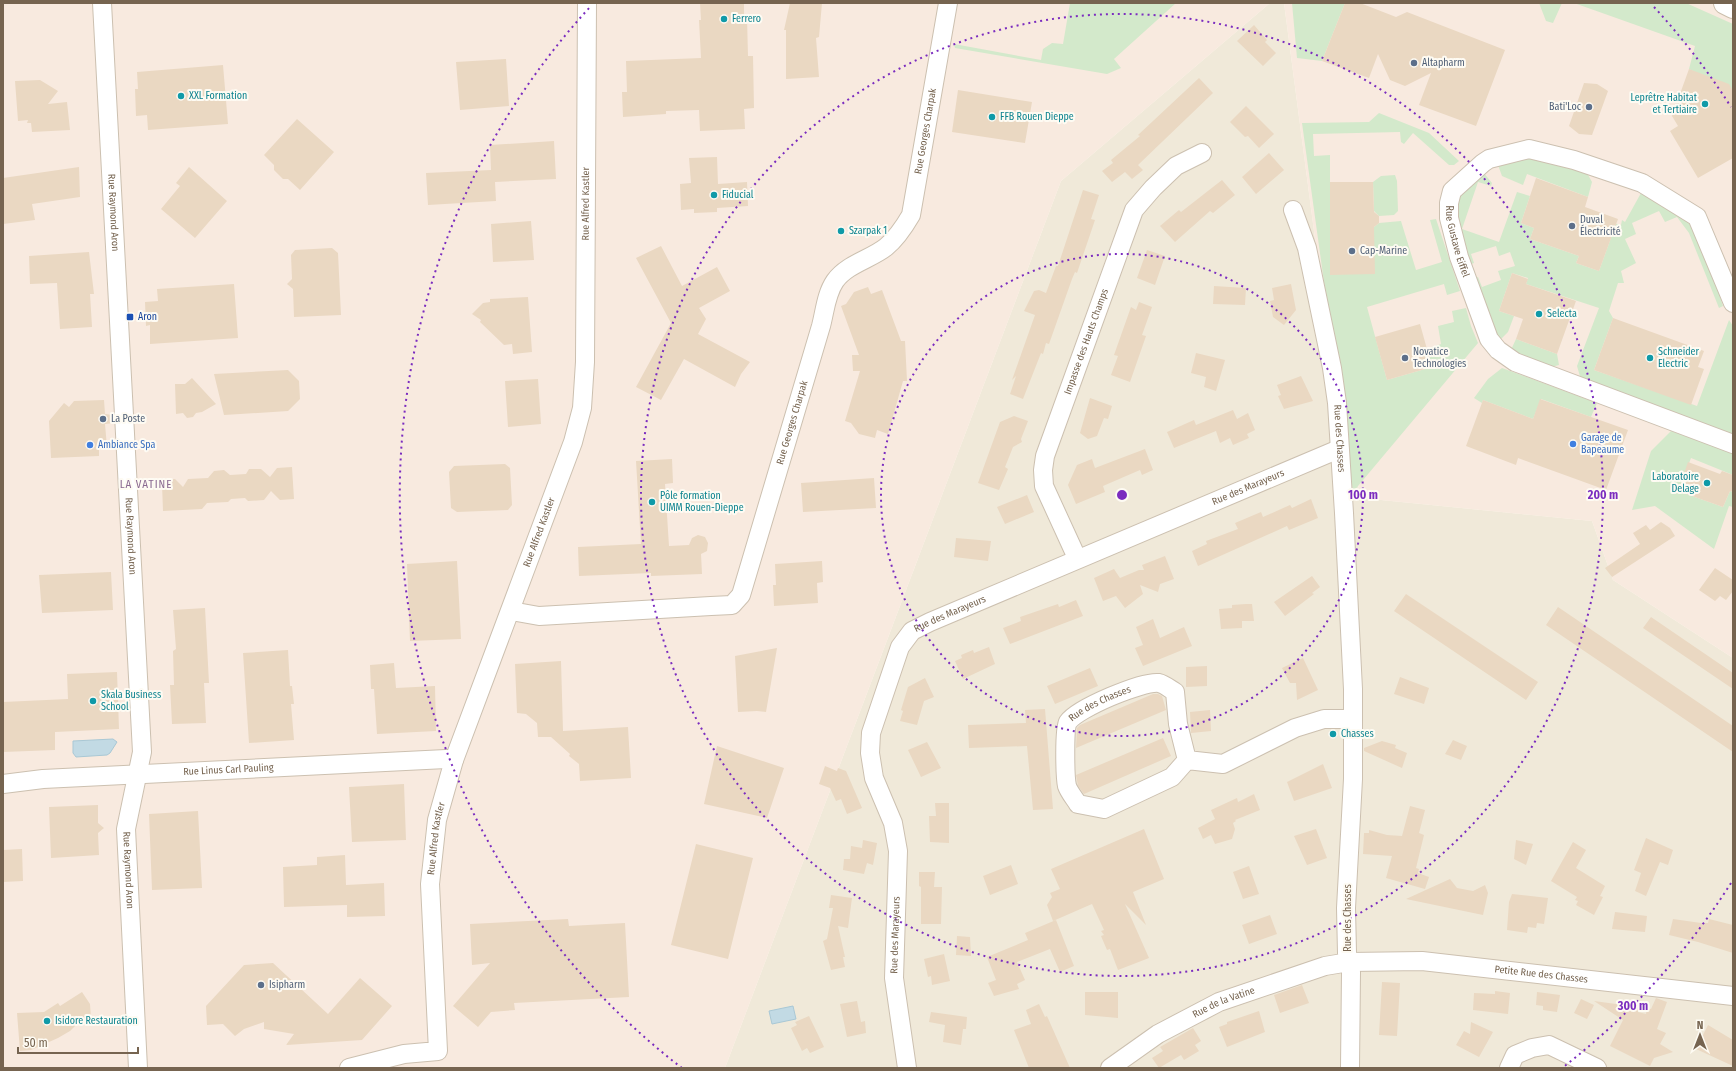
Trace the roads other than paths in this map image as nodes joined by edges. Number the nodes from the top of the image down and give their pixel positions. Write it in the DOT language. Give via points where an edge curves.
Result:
graph roads {
  1 [pos="102,3"];
  2 [pos="586,3"];
  3 [pos="948,3"];
  4 [pos="1725,3"];
  5 [pos="1733,7"];
  6 [pos="1202,153"];
  7 [pos="1293,210"];
  8 [pos="1733,303"];
  9 [pos="1733,444"];
  10 [pos="1339,449"];
  11 [pos="1077,558"];
  12 [pos="511,611"];
  13 [pos="1353,719"];
  14 [pos="454,760"];
  15 [pos="1187,760"];
  16 [pos="137,774"];
  17 [pos="3,784"];
  18 [pos="1349,962"];
  19 [pos="1733,996"];
  20 [pos="138,1068"];
  21 [pos="349,1068"];
  22 [pos="907,1068"];
  23 [pos="1110,1068"];
  24 [pos="1350,1068"];
  25 [pos="1509,1068"];
  26 [pos="1597,1068"];
  1 -- 16 [label="street, Rue Raymond Aron" via="142,752"];
  2 -- 12 [label="street, Rue Alfred Kastler" via="585,331 582,408 574,442"];
  3 -- 12 [label="street, Rue Georges Charpak" via="911,215 900,233 886,247 848,269 835,281 829,293 741,595 732,605 539,616"];
  4 -- 5 [label="main road"];
  6 -- 11 [label="street, Impasse des Hauts Champs" via="1176,166 1134,210 1045,456 1044,486"];
  7 -- 10 [label="street, Rue des Chasses" via="1307,248 1332,368"];
  8 -- 9 [label="street, Rue Gustave Eiffel" via="1697,217 1642,183 1574,160 1529,150 1489,159 1452,191 1448,218 1459,257 1490,339 1498,350 1515,362"];
  10 -- 11 [label="street, Rue des Marayeurs"];
  10 -- 13 [label="street, Rue des Chasses" via="1352,633"];
  11 -- 22 [label="street, Rue des Marayeurs" via="912,631 900,647 871,733 870,753 874,778 893,823 897,840 894,978"];
  12 -- 14 [label="street, Rue Alfred Kastler"];
  13 -- 15 [label="street" via="1324,719 1295,728 1223,764"];
  13 -- 18 [label="street, Rue des Chasses" via="1353,779 1346,908"];
  14 -- 16 [label="street, Rue Linus Carl Pauling" via="336,763"];
  14 -- 21 [label="street, Rue Alfred Kastler" via="437,820 430,884 438,1051 404,1054"];
  15 -- 15 [label="street, Rue des Chasses" via="1175,692 1161,683 1147,683 1108,698 1075,714 1067,723 1067,787 1078,804 1104,809 1172,777"];
  16 -- 17 [label="street, Rue Linus Carl Pauling" via="43,779"];
  16 -- 20 [label="street, Rue Raymond Aron" via="126,829"];
  18 -- 19 [label="street, Petite Rue des Chasses" via="1422,961"];
  18 -- 23 [label="street, Rue de la Vatine" via="1325,966 1219,1002 1158,1034"];
  18 -- 24 [label="street, Rue des Chasses" via="1352,991"];
  25 -- 26 [label="street" via="1516,1055 1532,1048 1549,1045"];
}
